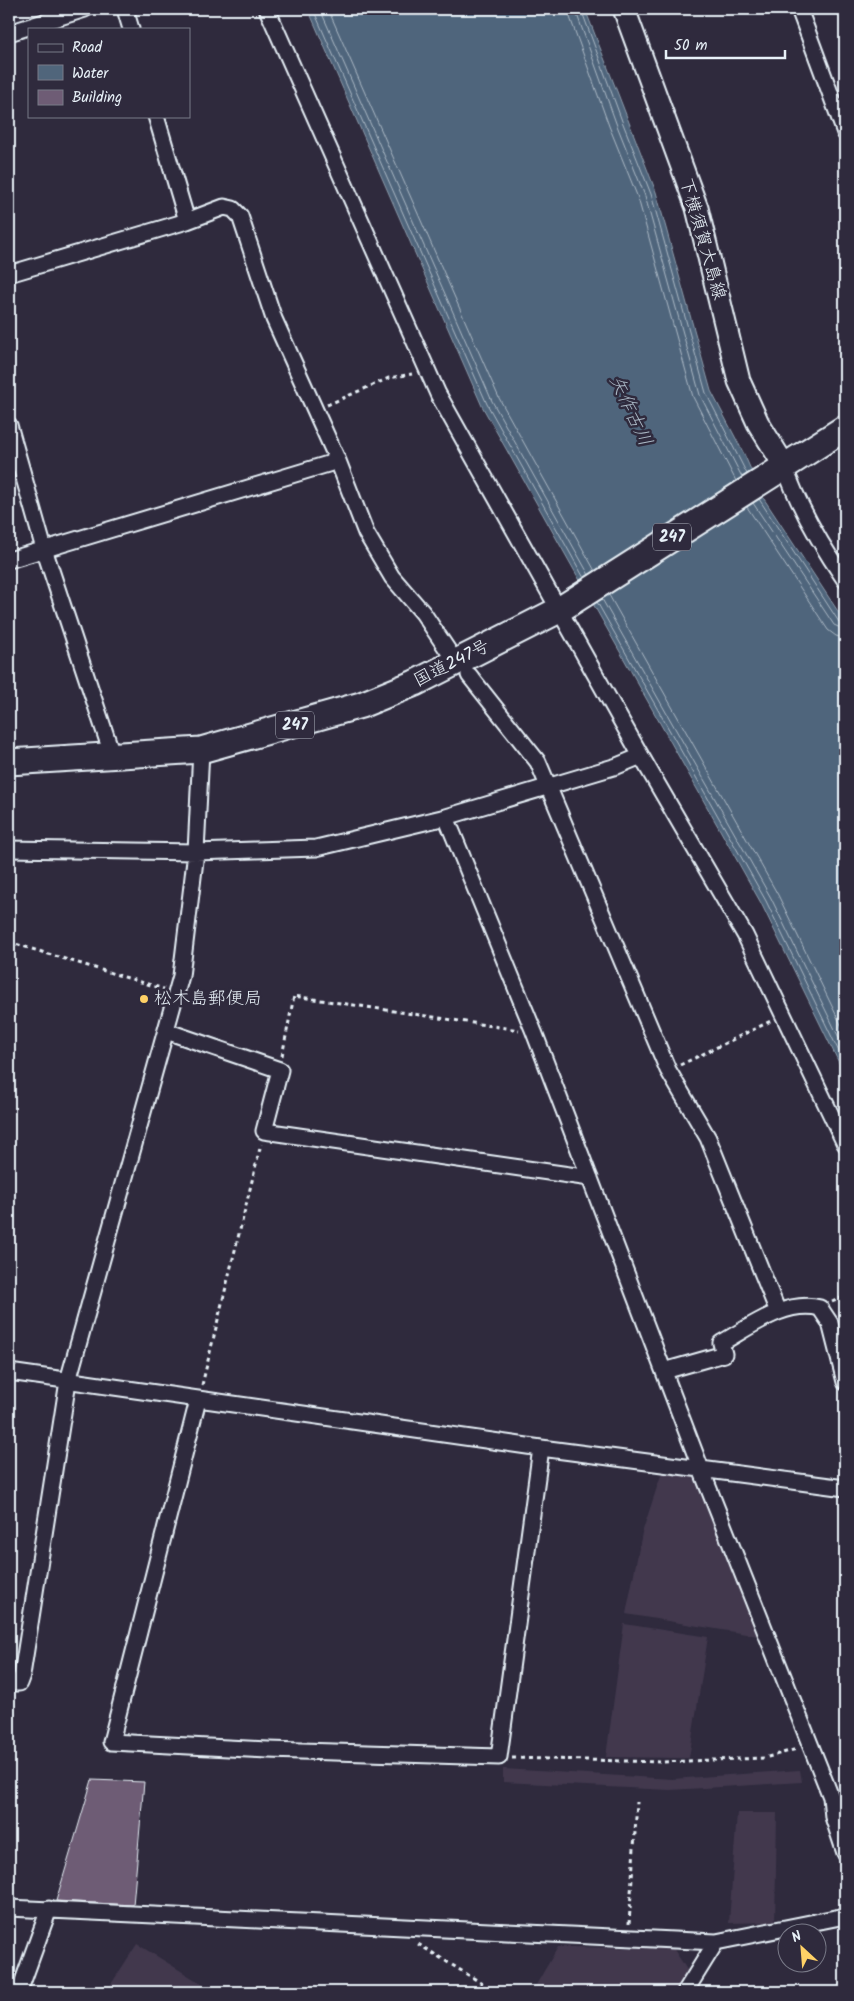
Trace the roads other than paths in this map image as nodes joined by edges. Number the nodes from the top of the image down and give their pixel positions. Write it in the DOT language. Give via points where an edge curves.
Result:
graph roads {
  1 [pos="85,9"];
  2 [pos="125,9"];
  3 [pos="267,9"];
  4 [pos="624,9"];
  5 [pos="799,9"];
  6 [pos="131,28"];
  7 [pos="9,33"];
  8 [pos="157,118"];
  9 [pos="845,133"];
  10 [pos="187,220"];
  11 [pos="9,274"];
  12 [pos="9,424"];
  13 [pos="845,428"];
  14 [pos="338,461"];
  15 [pos="784,465"];
  16 [pos="44,549"];
  17 [pos="9,560"];
  18 [pos="845,580"];
  19 [pos="559,610"];
  20 [pos="449,652"];
  21 [pos="469,675"];
  22 [pos="202,750"];
  23 [pos="641,756"];
  24 [pos="113,757"];
  25 [pos="9,762"];
  26 [pos="549,787"];
  27 [pos="446,817"];
  28 [pos="9,849"];
  29 [pos="196,852"];
  30 [pos="166,1031"];
  31 [pos="845,1144"];
  32 [pos="590,1178"];
  33 [pos="778,1312"];
  34 [pos="664,1371"];
  35 [pos="9,1372"];
  36 [pos="68,1381"];
  37 [pos="845,1382"];
  38 [pos="198,1400"];
  39 [pos="541,1448"];
  40 [pos="701,1469"];
  41 [pos="845,1488"];
  42 [pos="9,1683"];
  43 [pos="845,1853"];
  44 [pos="9,1908"];
  45 [pos="50,1910"];
  46 [pos="845,1916"];
  47 [pos="716,1942"];
  48 [pos="19,1992"];
  49 [pos="685,1992"];
  1 -- 7 [label="street"];
  2 -- 6 [label="street"];
  3 -- 19 [label="street" via="438,394"];
  4 -- 15 [label="main road, 下横須賀大島線" via="697,208 739,381 758,424"];
  5 -- 9 [label="street"];
  8 -- 10 [label="street"];
  10 -- 11 [label="street"];
  10 -- 14 [label="street" via="224,207 233,209 240,216 274,318"];
  12 -- 16 [label="street"];
  13 -- 15 [label="highway, 国道247号 / 247"];
  14 -- 16 [label="street"];
  14 -- 20 [label="street" via="366,533 388,570"];
  15 -- 18 [label="street" via="793,490"];
  15 -- 19 [label="highway, 国道247号 / 247"];
  16 -- 17 [label="street"];
  16 -- 24 [label="street"];
  19 -- 22 [label="highway, 国道247号 / 247" via="415,683 370,701"];
  19 -- 23 [label="street"];
  21 -- 26 [label="street" via="538,762"];
  22 -- 24 [label="highway, 国道247号 / 247"];
  22 -- 29 [label="street"];
  23 -- 26 [label="street"];
  23 -- 31 [label="street" via="745,936"];
  24 -- 25 [label="highway, 国道247号 / 247"];
  26 -- 27 [label="street"];
  26 -- 33 [label="street" via="668,1070 708,1138"];
  27 -- 29 [label="street" via="316,848"];
  27 -- 32 [label="street"];
  28 -- 29 [label="street"];
  29 -- 30 [label="street" via="181,976"];
  30 -- 32 [label="street" via="280,1070 264,1131"];
  30 -- 36 [label="street"];
  32 -- 34 [label="street"];
  33 -- 34 [label="street" via="721,1343 724,1354"];
  33 -- 37 [label="street" via="806,1304 820,1308 830,1323"];
  34 -- 40 [label="street"];
  35 -- 36 [label="street"];
  36 -- 38 [label="street"];
  36 -- 42 [label="street" via="22,1675 19,1683"];
  38 -- 39 [label="street"];
  38 -- 39 [label="street" via="111,1742 499,1757"];
  39 -- 40 [label="street"];
  40 -- 41 [label="street"];
  40 -- 43 [label="street" via="831,1797 833,1817"];
  44 -- 45 [label="street"];
  45 -- 47 [label="street"];
  45 -- 48 [label="street"];
  46 -- 47 [label="street"];
  47 -- 49 [label="street"];
}
